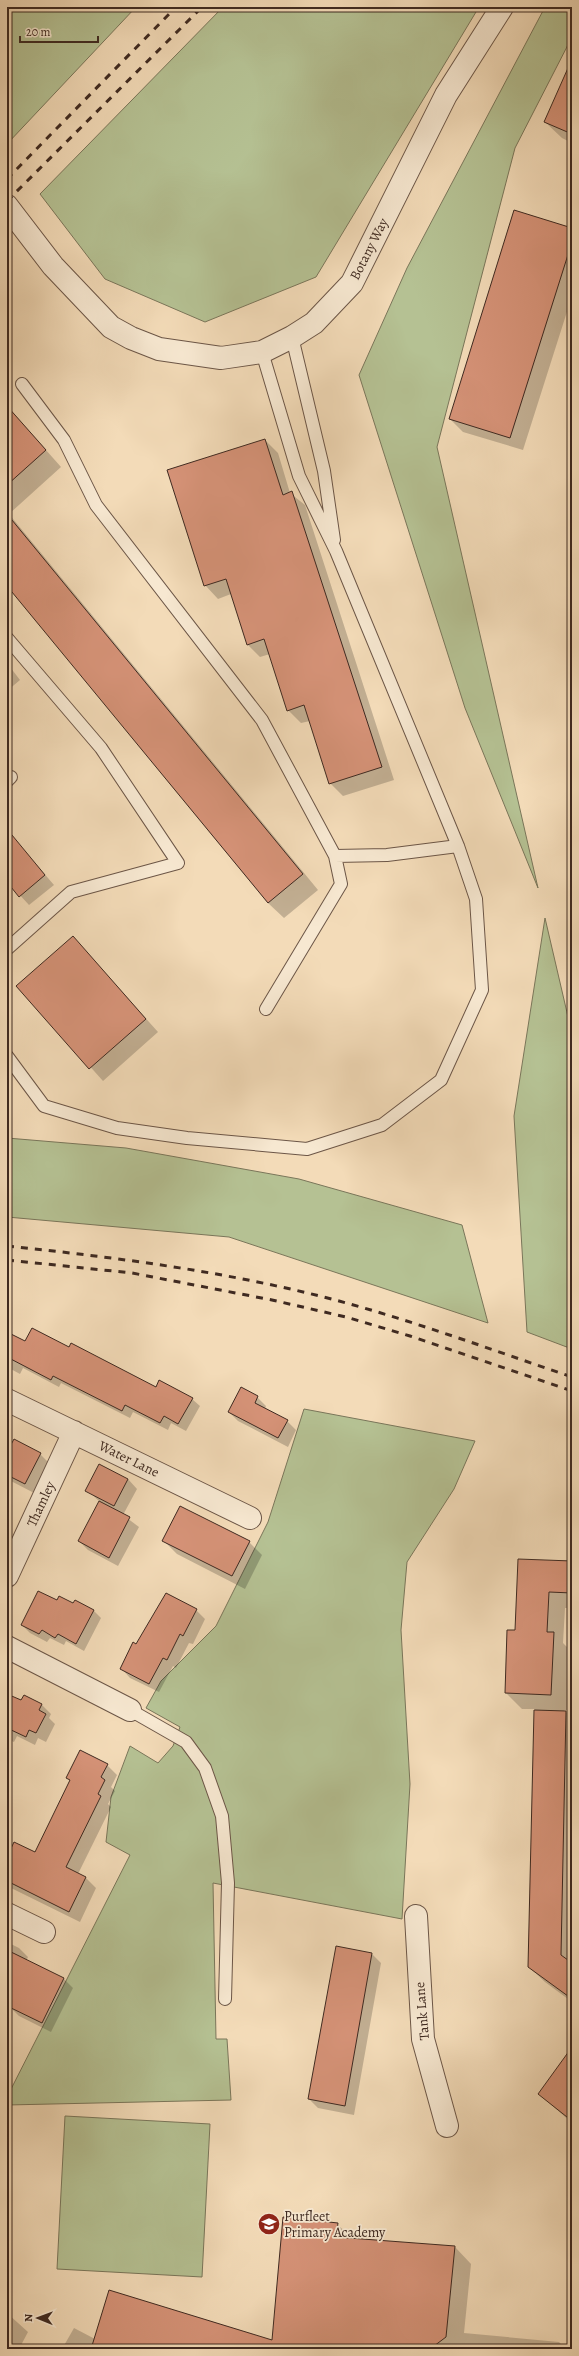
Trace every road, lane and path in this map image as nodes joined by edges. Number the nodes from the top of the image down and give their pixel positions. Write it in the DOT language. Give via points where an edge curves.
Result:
graph roads {
  1 [pos="502,7"];
  2 [pos="12,213"];
  3 [pos="292,337"];
  4 [pos="262,352"];
  5 [pos="22,384"];
  6 [pos="336,551"];
  7 [pos="7,638"];
  8 [pos="458,846"];
  9 [pos="335,856"];
  10 [pos="7,949"];
  11 [pos="266,1009"];
  12 [pos="7,1056"];
  13 [pos="7,1400"];
  14 [pos="74,1432"];
  15 [pos="250,1518"];
  16 [pos="7,1576"];
  17 [pos="7,1647"];
  18 [pos="130,1710"];
  19 [pos="7,1914"];
  20 [pos="416,1916"];
  21 [pos="44,1932"];
  22 [pos="225,1998"];
  23 [pos="447,2126"];
  1 -- 3 [label="street, Botany Way" via="446,94 352,283 314,323"];
  2 -- 4 [label="street, Botany Way" via="53,266 111,327 159,350 221,358"];
  3 -- 4 [label="street, Botany Way"];
  3 -- 6 [label="lane" via="324,471"];
  4 -- 6 [label="lane" via="299,476"];
  5 -- 9 [label="lane" via="64,440 96,505 262,720"];
  6 -- 8 [label="lane"];
  7 -- 10 [label="lane" via="101,748 178,863 72,892"];
  8 -- 9 [label="lane" via="387,855"];
  8 -- 12 [label="lane" via="476,899 482,990 441,1080 382,1125 307,1149 187,1138 117,1128 44,1106"];
  9 -- 11 [label="lane" via="341,884"];
  13 -- 14 [label="street, Water Lane"];
  14 -- 15 [label="street, Water Lane"];
  14 -- 16 [label="street, Thamley"];
  17 -- 18 [label="street"];
  18 -- 22 [label="lane" via="186,1742 205,1768 222,1816 228,1883"];
  19 -- 21 [label="street"];
  20 -- 23 [label="street, Tank Lane" via="423,2039"];
}
